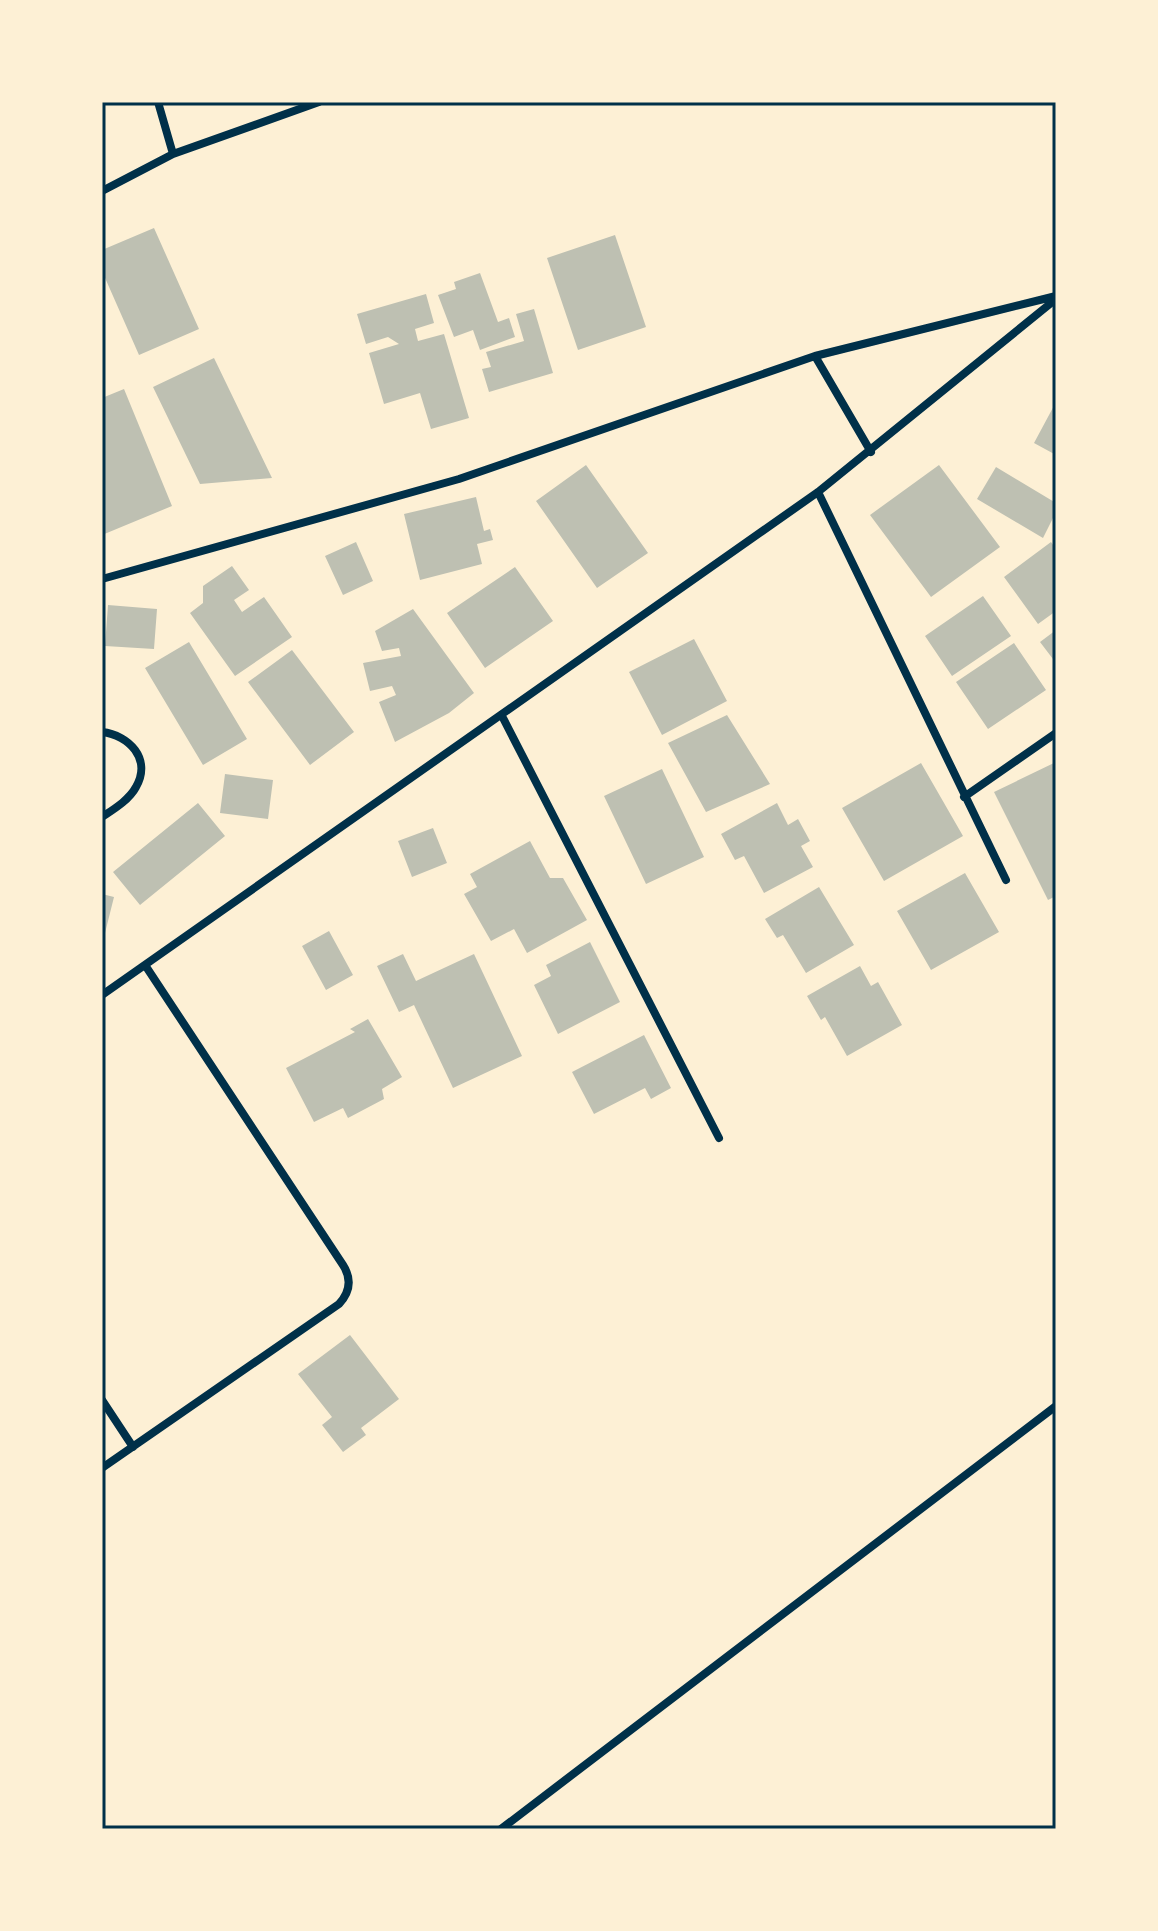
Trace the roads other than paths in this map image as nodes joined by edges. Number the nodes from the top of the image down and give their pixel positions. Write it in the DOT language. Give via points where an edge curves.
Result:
graph roads {
  1 [pos="158,102"];
  2 [pos="319,102"];
  3 [pos="173,154"];
  4 [pos="102,191"];
  5 [pos="1056,298"];
  6 [pos="815,356"];
  7 [pos="871,452"];
  8 [pos="818,492"];
  9 [pos="102,579"];
  10 [pos="502,716"];
  11 [pos="102,732"];
  12 [pos="1056,733"];
  13 [pos="964,797"];
  14 [pos="102,817"];
  15 [pos="1006,880"];
  16 [pos="145,965"];
  17 [pos="102,995"];
  18 [pos="719,1138"];
  19 [pos="102,1400"];
  20 [pos="1056,1406"];
  21 [pos="133,1447"];
  22 [pos="102,1468"];
  23 [pos="501,1829"];
  1 -- 3 [label="street"];
  2 -- 3 [label="street"];
  3 -- 4 [label="street"];
  5 -- 6 [label="street"];
  5 -- 7 [label="street"];
  6 -- 7 [label="street"];
  6 -- 9 [label="street" via="459,479"];
  7 -- 8 [label="street"];
  8 -- 10 [label="street"];
  8 -- 13 [label="street"];
  10 -- 16 [label="street"];
  10 -- 18 [label="street"];
  11 -- 14 [label="street" via="115,733 136,750 141,776 127,799"];
  12 -- 13 [label="street"];
  13 -- 15 [label="street"];
  16 -- 17 [label="street"];
  16 -- 21 [label="street" via="350,1281 339,1304"];
  19 -- 21 [label="street"];
  20 -- 23 [label="street"];
  21 -- 22 [label="street"];
}
